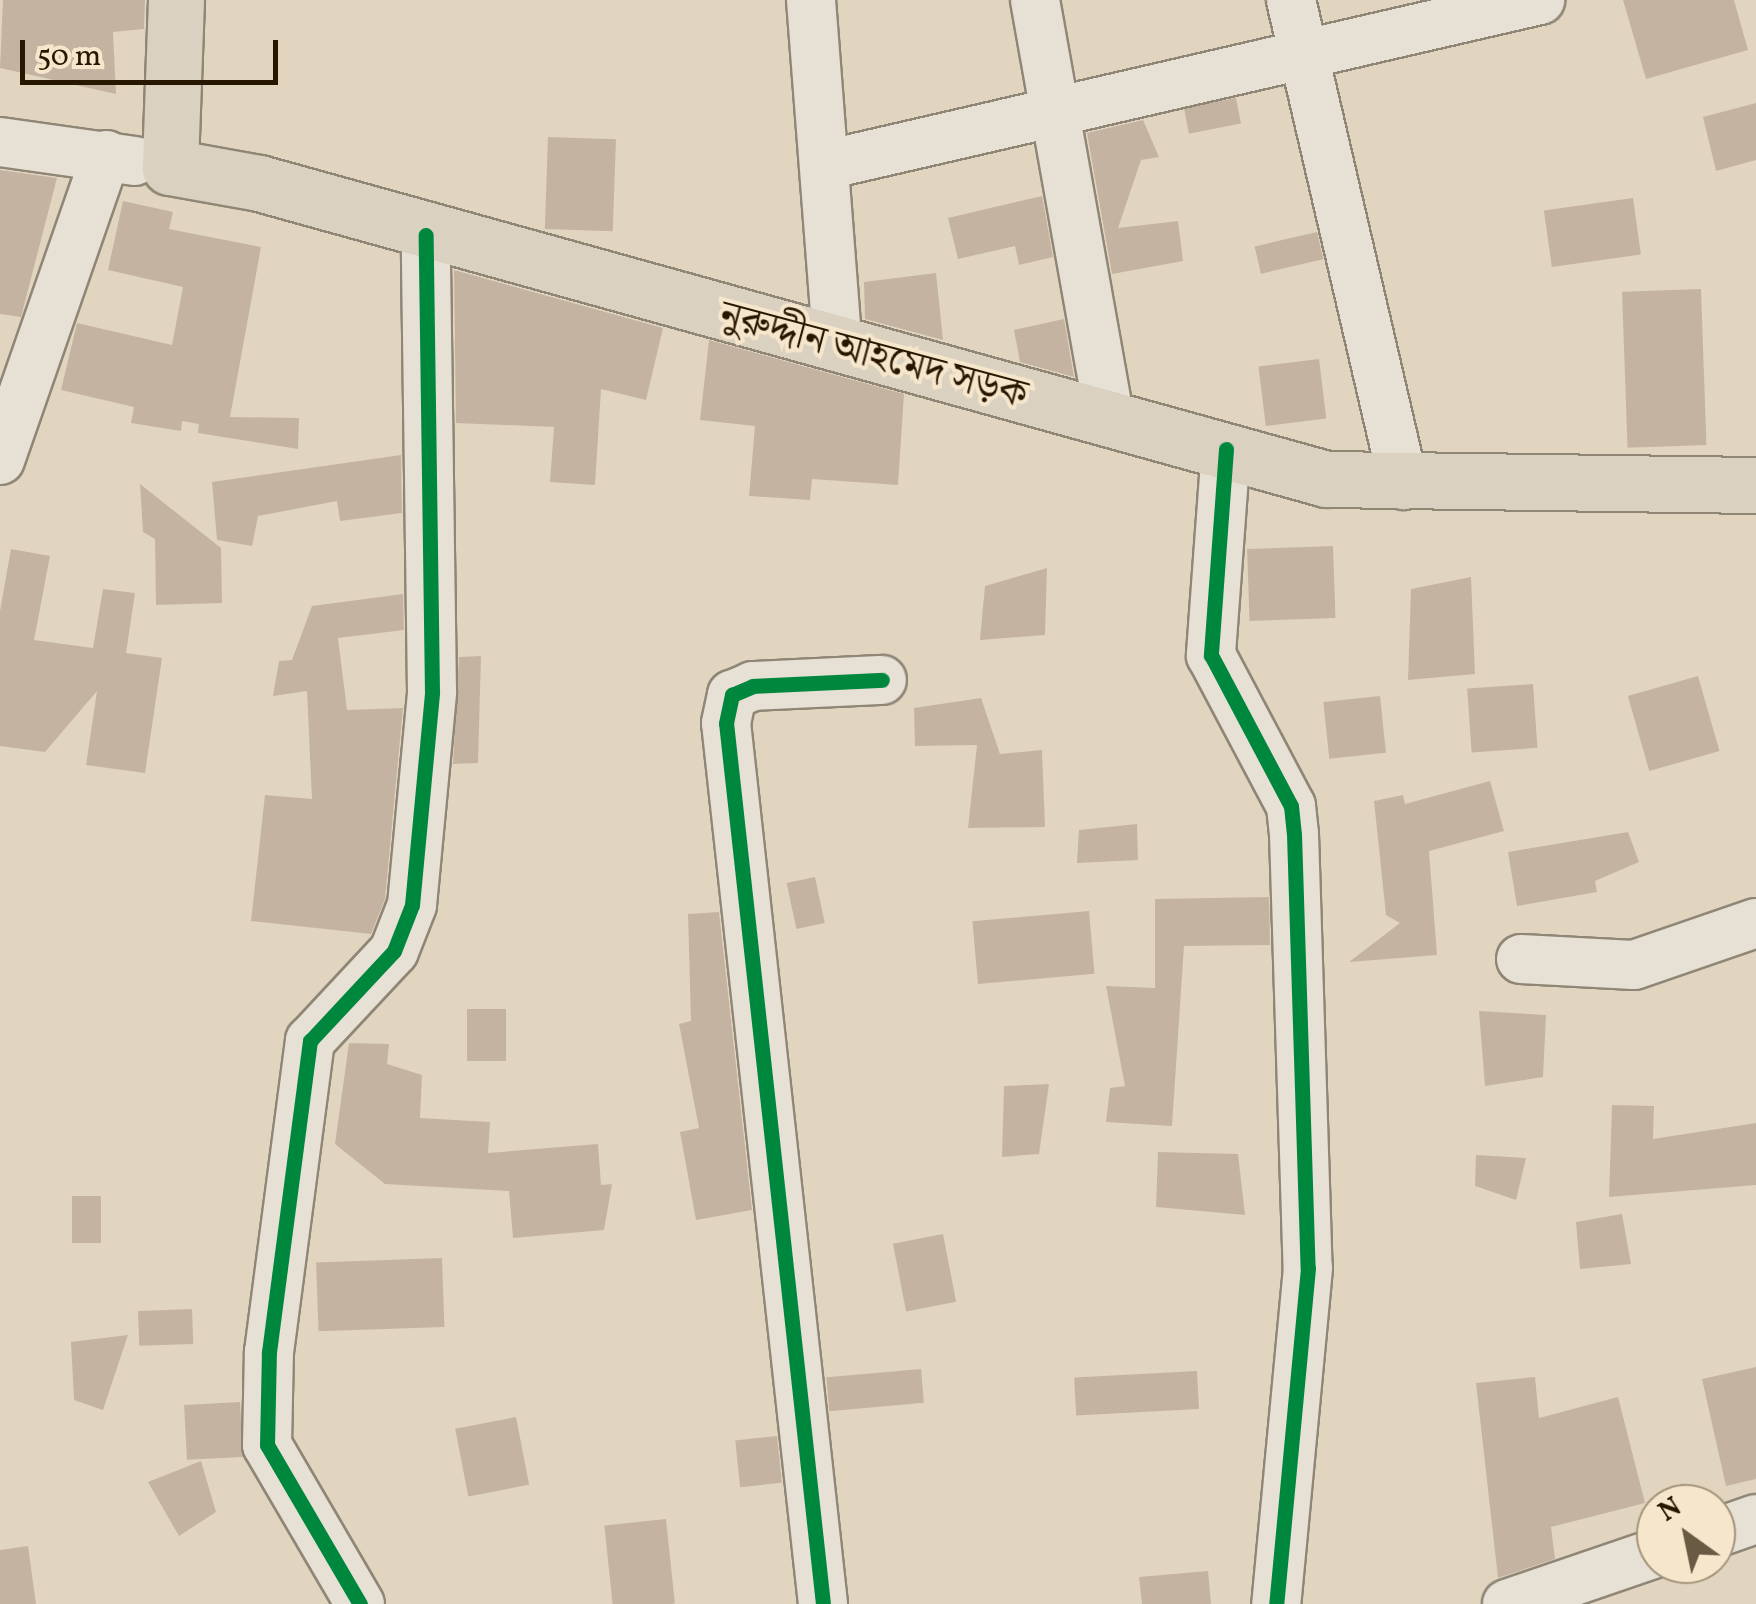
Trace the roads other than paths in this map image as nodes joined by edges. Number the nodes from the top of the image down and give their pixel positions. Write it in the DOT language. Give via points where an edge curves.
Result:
graph roads {
  1 [pos="176,0"];
  2 [pos="811,0"];
  3 [pos="1035,0"];
  4 [pos="1290,0"];
  5 [pos="1540,0"];
  6 [pos="1302,52"];
  7 [pos="1054,111"];
  8 [pos="0,142"];
  9 [pos="106,155"];
  10 [pos="830,164"];
  11 [pos="170,167"];
  12 [pos="426,235"];
  13 [pos="838,347"];
  14 [pos="1110,421"];
  15 [pos="1226,450"];
  16 [pos="0,460"];
  17 [pos="1404,485"];
  18 [pos="1756,485"];
  19 [pos="882,680"];
  20 [pos="1756,923"];
  21 [pos="1521,958"];
  22 [pos="1636,1560"];
  23 [pos="360,1604"];
  24 [pos="822,1604"];
  25 [pos="1276,1604"];
  26 [pos="1506,1604"];
  1 -- 11 [label="main road"];
  2 -- 10 [label="street"];
  3 -- 7 [label="street"];
  4 -- 6 [label="street"];
  5 -- 6 [label="street"];
  6 -- 7 [label="street"];
  6 -- 17 [label="street"];
  7 -- 10 [label="street"];
  7 -- 14 [label="street"];
  8 -- 9 [label="street, নুরুদ্দীন আহমেদ সড়ক"];
  9 -- 11 [label="street, নুরুদ্দীন আহমেদ সড়ক"];
  9 -- 16 [label="street"];
  10 -- 13 [label="street"];
  11 -- 12 [label="main road, নুরুদ্দীন আহমেদ সড়ক" via="259,182"];
  12 -- 13 [label="main road, নুরুদ্দীন আহমেদ সড়ক"];
  12 -- 23 [label="street" via="432,692 412,904 394,950 310,1041 270,1352 268,1445"];
  13 -- 14 [label="main road, নুরুদ্দীন আহমেদ সড়ক"];
  14 -- 15 [label="main road, নুরুদ্দীন আহমেদ সড়ক"];
  15 -- 17 [label="main road, নুরুদ্দীন আহমেদ সড়ক" via="1326,479"];
  15 -- 25 [label="street" via="1211,655 1291,806 1294,834 1308,1268"];
  17 -- 18 [label="main road, নুরুদ্দীন আহমেদ সড়ক"];
  19 -- 24 [label="street" via="753,686 732,695 726,723"];
  20 -- 21 [label="street" via="1634,965"];
  22 -- 26 [label="street"];
}
